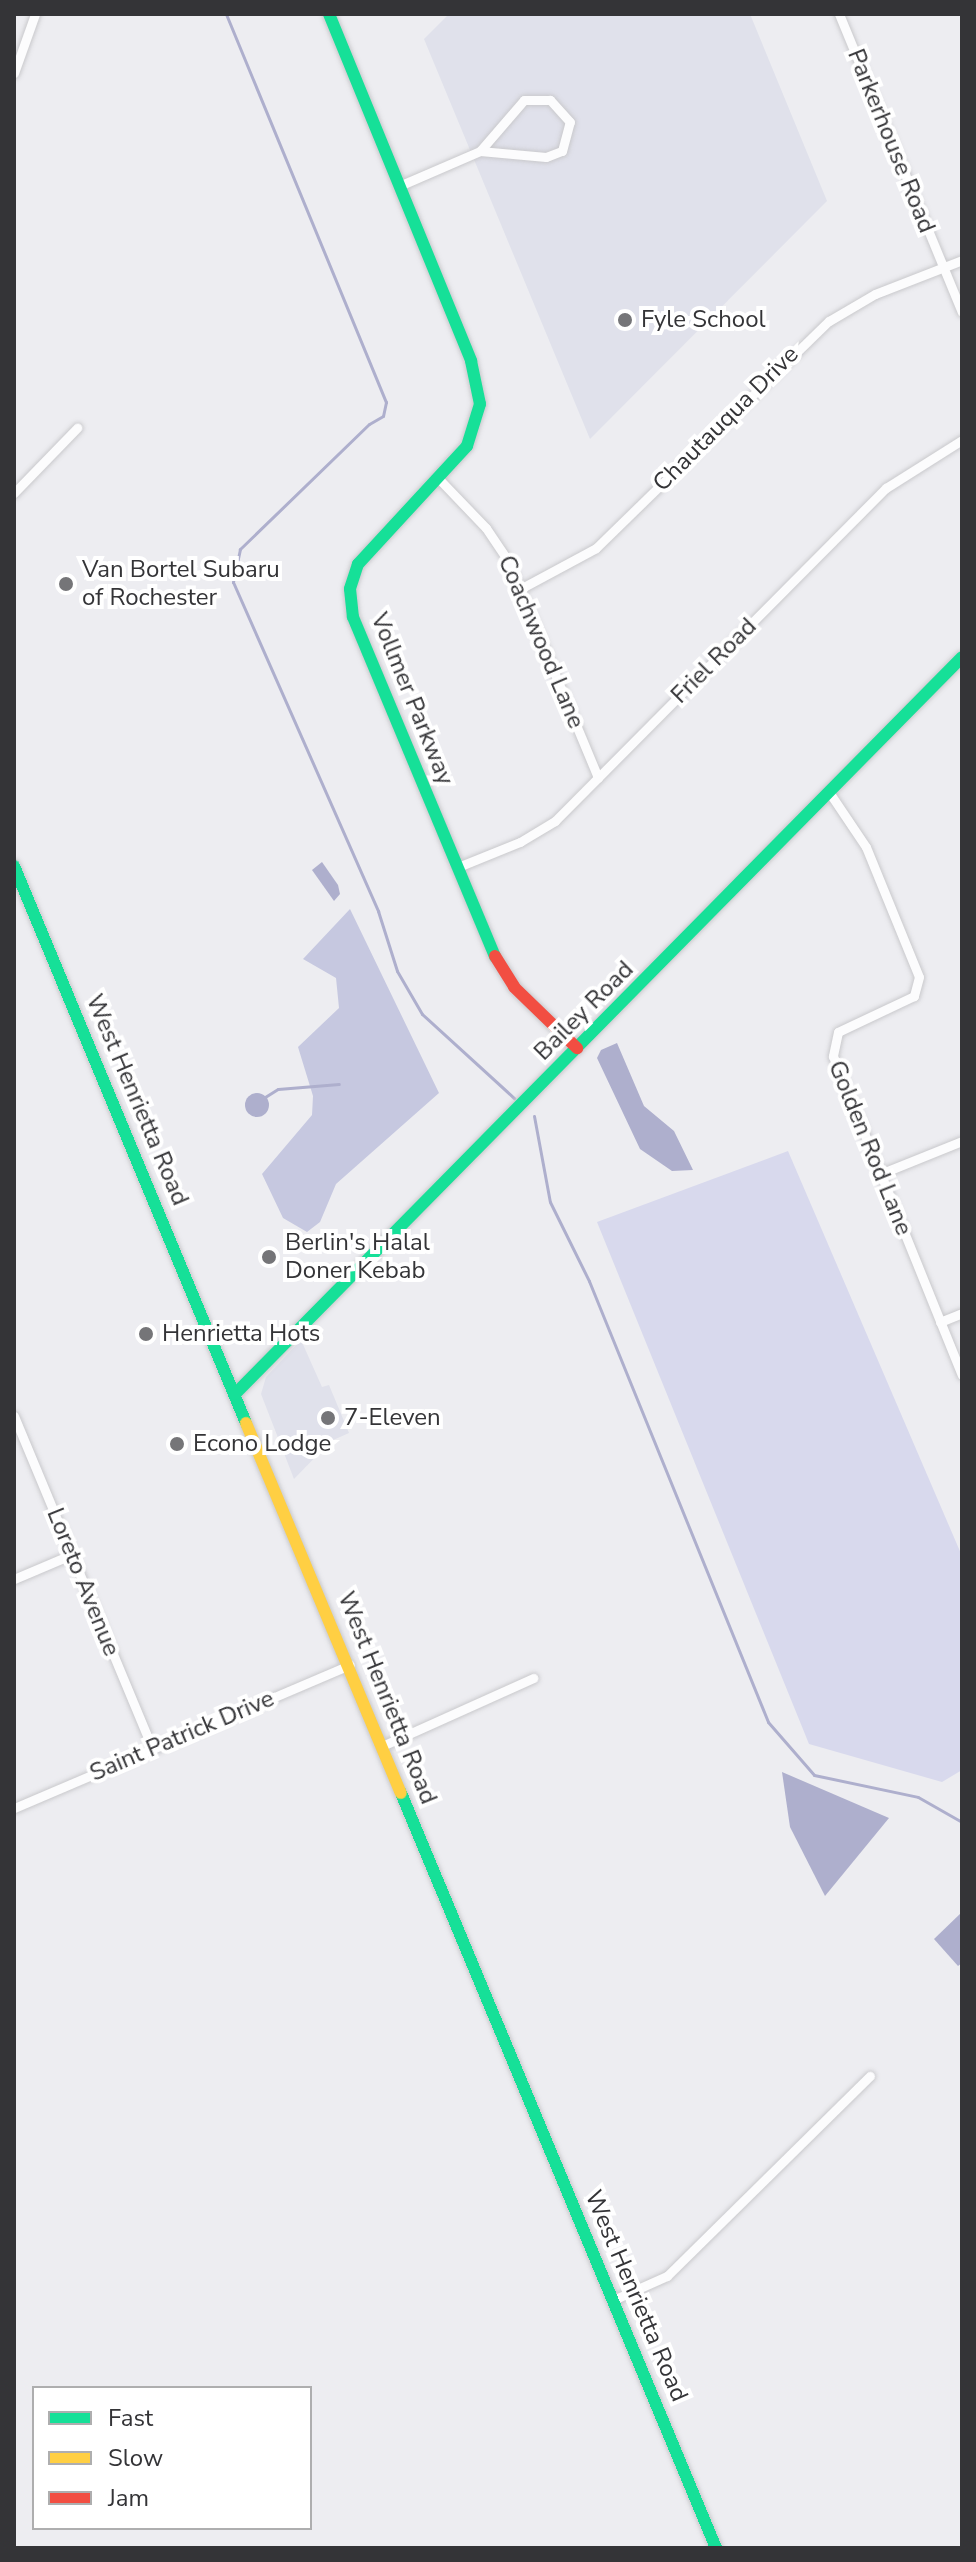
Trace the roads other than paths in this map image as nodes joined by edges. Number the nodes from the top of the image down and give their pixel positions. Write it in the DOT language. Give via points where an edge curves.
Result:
graph roads {
  1 [pos="35,14"];
  2 [pos="329,14"];
  3 [pos="839,14"];
  4 [pos="14,73"];
  5 [pos="480,151"];
  6 [pos="399,186"];
  7 [pos="962,260"];
  8 [pos="943,267"];
  9 [pos="962,312"];
  10 [pos="77,428"];
  11 [pos="962,440"];
  12 [pos="439,479"];
  13 [pos="14,493"];
  14 [pos="520,589"];
  15 [pos="962,657"];
  16 [pos="598,778"];
  17 [pos="829,792"];
  18 [pos="14,866"];
  19 [pos="458,867"];
  20 [pos="577,1048"];
  21 [pos="962,1141"];
  22 [pos="880,1174"];
  23 [pos="962,1313"];
  24 [pos="940,1322"];
  25 [pos="962,1375"];
  26 [pos="235,1394"];
  27 [pos="14,1416"];
  28 [pos="73,1554"];
  29 [pos="14,1579"];
  30 [pos="350,1665"];
  31 [pos="533,1678"];
  32 [pos="382,1746"];
  33 [pos="152,1748"];
  34 [pos="14,1808"];
  35 [pos="870,2076"];
  36 [pos="613,2300"];
  37 [pos="716,2548"];
  1 -- 4 [label="street"];
  2 -- 6 [label="street, Vollmer Parkway"];
  3 -- 8 [label="street, Parkerhouse Road"];
  5 -- 5 [label="street" via="546,157 562,151 570,122 550,100 524,100"];
  5 -- 6 [label="street"];
  6 -- 12 [label="street, Vollmer Parkway" via="479,390 474,432"];
  7 -- 8 [label="street, Chautauqua Drive"];
  8 -- 9 [label="street, Parkerhouse Road"];
  8 -- 14 [label="street, Chautauqua Drive" via="875,294 829,321 602,542 568,567"];
  10 -- 13 [label="street"];
  11 -- 16 [label="street, Friel Road" via="886,488"];
  12 -- 14 [label="street, Coachwood Lane" via="486,528"];
  12 -- 19 [label="street, Vollmer Parkway" via="366,552 353,577 350,602"];
  14 -- 16 [label="street, Coachwood Lane"];
  15 -- 17 [label="street, Bailey Road"];
  16 -- 19 [label="street, Friel Road" via="537,833"];
  17 -- 20 [label="street, Bailey Road"];
  17 -- 22 [label="street, Golden Rod Lane" via="866,847 919,977 914,996 846,1025 832,1042 835,1064"];
  18 -- 26 [label="street, West Henrietta Road"];
  19 -- 20 [label="street, Vollmer Parkway" via="503,971"];
  20 -- 26 [label="street, Bailey Road"];
  21 -- 22 [label="street"];
  22 -- 24 [label="street, Golden Rod Lane"];
  23 -- 24 [label="street"];
  24 -- 25 [label="street, Golden Rod Lane"];
  26 -- 30 [label="street, West Henrietta Road"];
  27 -- 28 [label="street, Loreto Avenue"];
  28 -- 29 [label="street"];
  28 -- 33 [label="street, Loreto Avenue"];
  30 -- 32 [label="street, West Henrietta Road"];
  30 -- 33 [label="street, Saint Patrick Drive"];
  31 -- 32 [label="street"];
  32 -- 36 [label="street, West Henrietta Road"];
  33 -- 34 [label="street, Saint Patrick Drive"];
  35 -- 36 [label="street" via="667,2276"];
  36 -- 37 [label="street, West Henrietta Road"];
}
